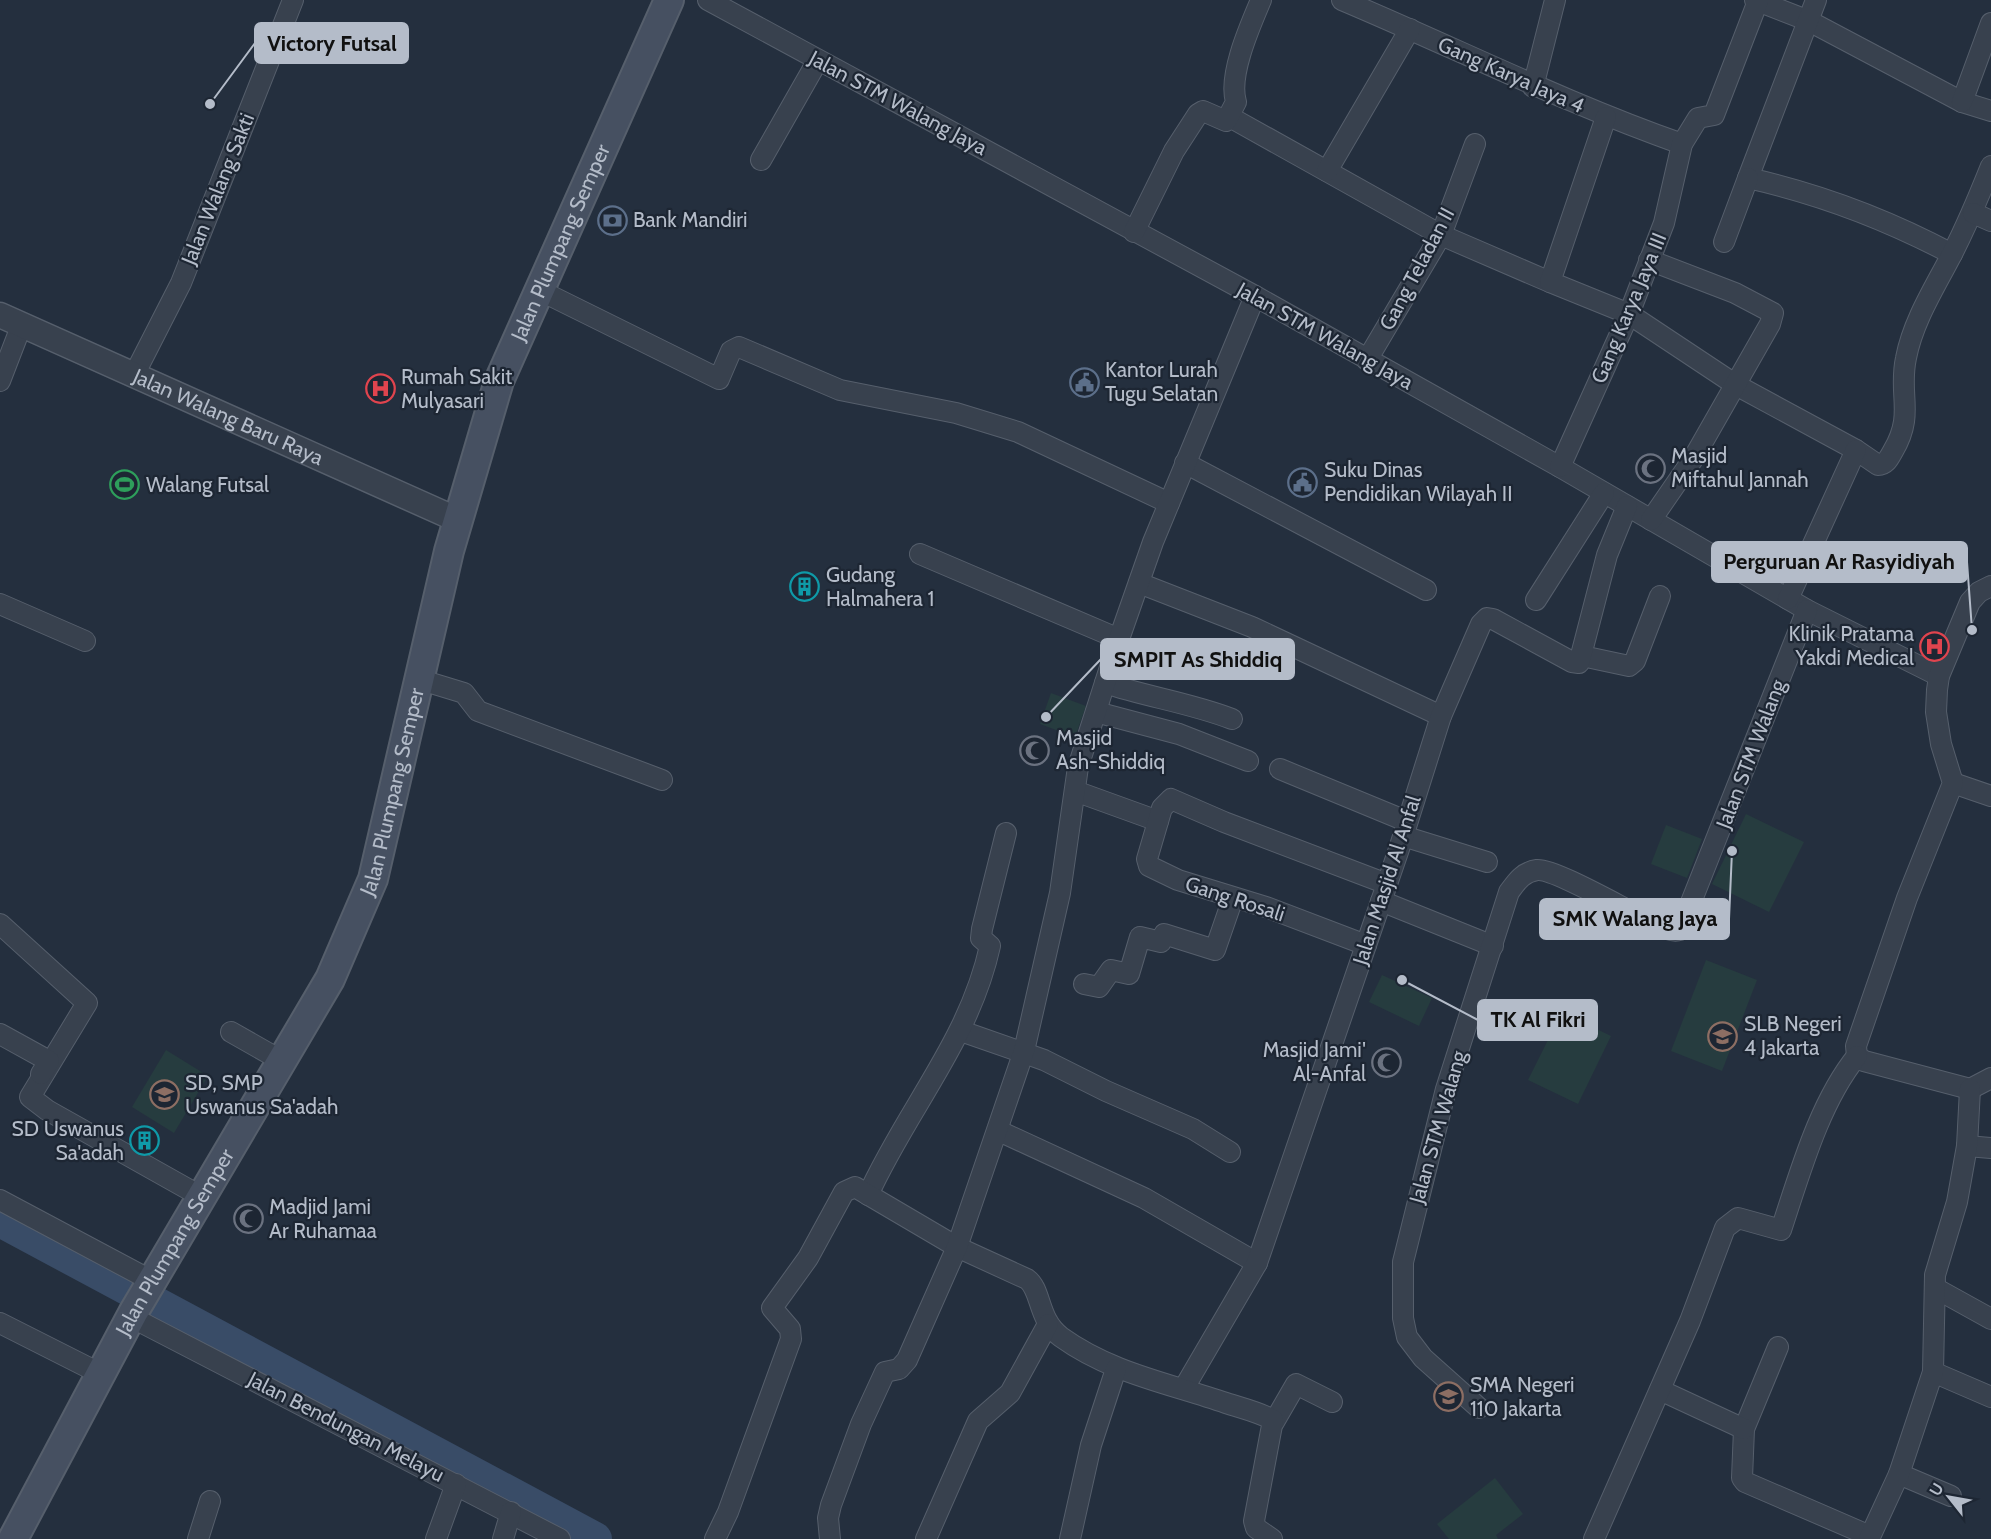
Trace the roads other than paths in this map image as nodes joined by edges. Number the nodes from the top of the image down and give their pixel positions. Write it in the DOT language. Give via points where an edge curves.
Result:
graph roads {
  1 [pos="293,0"];
  2 [pos="669,0"];
  3 [pos="708,0"];
  4 [pos="1261,0"];
  5 [pos="1342,0"];
  6 [pos="1555,0"];
  7 [pos="1816,0"];
  8 [pos="1756,1"];
  9 [pos="1809,21"];
  10 [pos="1991,23"];
  11 [pos="1410,29"];
  12 [pos="818,60"];
  13 [pos="1533,87"];
  14 [pos="1962,102"];
  15 [pos="1991,111"];
  16 [pos="1228,116"];
  17 [pos="1606,117"];
  18 [pos="1475,144"];
  19 [pos="1682,144"];
  20 [pos="761,160"];
  21 [pos="1991,166"];
  22 [pos="1327,171"];
  23 [pos="1748,178"];
  24 [pos="1973,213"];
  25 [pos="1991,221"];
  26 [pos="1134,232"];
  27 [pos="1441,235"];
  28 [pos="1724,242"];
  29 [pos="1952,254"];
  30 [pos="1649,260"];
  31 [pos="1550,282"];
  32 [pos="539,290"];
  33 [pos="1255,296"];
  34 [pos="1629,314"];
  35 [pos="0,315"];
  36 [pos="22,324"];
  37 [pos="1367,360"];
  38 [pos="134,375"];
  39 [pos="0,381"];
  40 [pos="1736,385"];
  41 [pos="1856,450"];
  42 [pos="1185,463"];
  43 [pos="1560,467"];
  44 [pos="1604,493"];
  45 [pos="1169,503"];
  46 [pos="1627,506"];
  47 [pos="458,520"];
  48 [pos="1651,520"];
  49 [pos="920,554"];
  50 [pos="1139,582"];
  51 [pos="1991,586"];
  52 [pos="1426,590"];
  53 [pos="1660,596"];
  54 [pos="1788,599"];
  55 [pos="1536,600"];
  56 [pos="0,604"];
  57 [pos="1807,610"];
  58 [pos="1119,639"];
  59 [pos="85,641"];
  60 [pos="1582,656"];
  61 [pos="1939,676"];
  62 [pos="418,679"];
  63 [pos="1105,683"];
  64 [pos="1096,712"];
  65 [pos="1441,716"];
  66 [pos="1232,719"];
  67 [pos="1248,761"];
  68 [pos="1280,769"];
  69 [pos="662,780"];
  70 [pos="1953,783"];
  71 [pos="1075,791"];
  72 [pos="1991,796"];
  73 [pos="1158,821"];
  74 [pos="1404,828"];
  75 [pos="1006,833"];
  76 [pos="1487,862"];
  77 [pos="1384,892"];
  78 [pos="1233,898"];
  79 [pos="0,924"];
  80 [pos="1366,945"];
  81 [pos="1493,946"];
  82 [pos="1084,984"];
  83 [pos="961,1031"];
  84 [pos="231,1032"];
  85 [pos="0,1034"];
  86 [pos="1024,1051"];
  87 [pos="1857,1056"];
  88 [pos="282,1061"];
  89 [pos="1991,1078"];
  90 [pos="1970,1089"];
  91 [pos="30,1097"];
  92 [pos="999,1131"];
  93 [pos="1966,1146"];
  94 [pos="1991,1148"];
  95 [pos="1230,1152"];
  96 [pos="868,1195"];
  97 [pos="202,1197"];
  98 [pos="0,1200"];
  99 [pos="957,1247"];
  100 [pos="1257,1263"];
  101 [pos="1935,1288"];
  102 [pos="140,1301"];
  103 [pos="1991,1319"];
  104 [pos="0,1323"];
  105 [pos="1048,1324"];
  106 [pos="1778,1347"];
  107 [pos="1116,1369"];
  108 [pos="1932,1372"];
  109 [pos="101,1374"];
  110 [pos="1184,1388"];
  111 [pos="1660,1390"];
  112 [pos="1991,1397"];
  113 [pos="1332,1402"];
  114 [pos="1479,1407"];
  115 [pos="1274,1422"];
  116 [pos="1744,1429"];
  117 [pos="1899,1474"];
  118 [pos="456,1484"];
  119 [pos="1951,1496"];
  120 [pos="210,1501"];
  121 [pos="511,1512"];
  122 [pos="554,1538"];
  123 [pos="1869,1538"];
  124 [pos="13,1539"];
  125 [pos="198,1539"];
  126 [pos="436,1539"];
  127 [pos="503,1539"];
  128 [pos="715,1539"];
  129 [pos="830,1539"];
  130 [pos="926,1539"];
  131 [pos="1070,1539"];
  132 [pos="1272,1539"];
  133 [pos="1594,1539"];
  1 -- 38 [label="street, Jalan Walang Sakti" via="181,283"];
  2 -- 32 [label="main road, Jalan Plumpang Semper"];
  3 -- 12 [label="street, Jalan STM Walang Jaya"];
  4 -- 16 [label="street" via="1232,89 1236,102"];
  5 -- 11 [label="street, Gang Karya Jaya 4"];
  6 -- 13 [label="street"];
  7 -- 9 [label="street"];
  8 -- 9 [label="street"];
  8 -- 19 [label="street, Gang Karya Jaya III" via="1714,115 1698,118"];
  9 -- 14 [label="street"];
  9 -- 23 [label="street"];
  10 -- 14 [label="street"];
  11 -- 13 [label="street, Gang Karya Jaya 4"];
  11 -- 22 [label="street"];
  12 -- 20 [label="street"];
  12 -- 26 [label="street, Jalan STM Walang Jaya"];
  13 -- 17 [label="street, Gang Karya Jaya 4"];
  14 -- 15 [label="street"];
  16 -- 22 [label="street"];
  16 -- 26 [label="street" via="1226,121 1203,111 1198,114 1174,151"];
  17 -- 19 [label="street, Gang Karya Jaya 4"];
  17 -- 31 [label="street"];
  18 -- 27 [label="street, Gang Teladan II"];
  19 -- 30 [label="street, Gang Karya Jaya III" via="1664,223"];
  21 -- 24 [label="street"];
  22 -- 27 [label="street"];
  23 -- 28 [label="street"];
  23 -- 29 [label="street" via="1900,226"];
  24 -- 25 [label="street"];
  24 -- 29 [label="street"];
  26 -- 33 [label="street, Jalan STM Walang Jaya"];
  27 -- 31 [label="street"];
  27 -- 37 [label="street, Gang Teladan II"];
  29 -- 41 [label="street" via="1908,347 1903,371 1906,425 1897,445 1881,466"];
  30 -- 34 [label="street, Gang Karya Jaya III"];
  30 -- 40 [label="street" via="1735,293 1773,313"];
  31 -- 34 [label="street"];
  32 -- 45 [label="street" via="719,378 731,351 739,347 840,390 956,413 1018,432"];
  32 -- 47 [label="main road, Jalan Plumpang Semper" via="499,381"];
  33 -- 37 [label="street, Jalan STM Walang Jaya"];
  33 -- 42 [label="street"];
  34 -- 40 [label="street"];
  34 -- 43 [label="street, Gang Karya Jaya III"];
  35 -- 36 [label="street, Jalan Walang Baru Raya"];
  36 -- 38 [label="street, Jalan Walang Baru Raya"];
  36 -- 39 [label="street"];
  37 -- 43 [label="street, Jalan STM Walang Jaya"];
  38 -- 47 [label="street, Jalan Walang Baru Raya"];
  40 -- 41 [label="street"];
  40 -- 48 [label="street" via="1693,459"];
  41 -- 54 [label="street"];
  42 -- 45 [label="street"];
  42 -- 52 [label="street"];
  43 -- 44 [label="street, Jalan STM Walang Jaya"];
  44 -- 46 [label="street, Jalan STM Walang Jaya"];
  44 -- 55 [label="street"];
  45 -- 50 [label="street"];
  46 -- 48 [label="street, Jalan STM Walang Jaya"];
  46 -- 60 [label="street" via="1607,555"];
  47 -- 62 [label="main road, Jalan Plumpang Semper"];
  48 -- 54 [label="street, Jalan STM Walang Jaya"];
  49 -- 58 [label="street"];
  50 -- 58 [label="street"];
  50 -- 65 [label="street" via="1252,627"];
  51 -- 61 [label="street" via="1970,602"];
  53 -- 60 [label="street" via="1635,661 1629,666"];
  54 -- 57 [label="street, Jalan STM Walang Jaya"];
  56 -- 59 [label="street"];
  57 -- 61 [label="street, Jalan STM Walang Jaya"];
  57 -- 81 [label="street, Jalan STM Walang" via="1680,930 1670,930 1552,872 1538,870 1521,876 1509,892"];
  58 -- 63 [label="street"];
  60 -- 65 [label="street, Jalan Masjid Al Anfal" via="1579,663 1572,662 1487,618"];
  61 -- 70 [label="street" via="1936,712"];
  62 -- 69 [label="street" via="464,693 478,711"];
  62 -- 88 [label="main road, Jalan Plumpang Semper" via="373,879 330,979"];
  63 -- 64 [label="street"];
  63 -- 66 [label="street"];
  64 -- 67 [label="street" via="1179,734"];
  64 -- 71 [label="street" via="1078,767"];
  65 -- 74 [label="street, Jalan Masjid Al Anfal"];
  68 -- 74 [label="street"];
  70 -- 72 [label="street"];
  70 -- 87 [label="street" via="1907,898 1856,1046"];
  71 -- 73 [label="street"];
  71 -- 86 [label="street" via="1060,893"];
  73 -- 77 [label="street" via="1162,808 1171,799"];
  73 -- 78 [label="street, Gang Rosali" via="1147,859 1149,866"];
  74 -- 76 [label="street"];
  74 -- 77 [label="street, Jalan Masjid Al Anfal"];
  75 -- 83 [label="street" via="982,929 981,938 990,946"];
  77 -- 80 [label="street, Jalan Masjid Al Anfal"];
  77 -- 81 [label="street"];
  78 -- 80 [label="street, Gang Rosali"];
  78 -- 82 [label="street" via="1215,950 1164,934 1161,942 1140,937 1129,974 1111,969 1099,987"];
  79 -- 91 [label="street" via="87,1002"];
  80 -- 100 [label="street, Jalan Masjid Al Anfal"];
  81 -- 114 [label="street, Jalan STM Walang" via="1446,1089 1403,1263 1407,1337 1423,1359"];
  83 -- 86 [label="street"];
  83 -- 96 [label="street" via="888,1152"];
  84 -- 88 [label="street"];
  85 -- 91 [label="street" via="49,1061 29,1092"];
  86 -- 92 [label="street"];
  86 -- 95 [label="street" via="1193,1129"];
  87 -- 90 [label="street"];
  87 -- 111 [label="street" via="1842,1074 1806,1154 1781,1230 1738,1218 1728,1222"];
  88 -- 97 [label="main road, Jalan Plumpang Semper"];
  89 -- 90 [label="street"];
  90 -- 93 [label="street"];
  91 -- 97 [label="street"];
  92 -- 99 [label="street"];
  92 -- 100 [label="street" via="1144,1198"];
  93 -- 94 [label="street"];
  93 -- 101 [label="street" via="1957,1202"];
  96 -- 99 [label="street"];
  96 -- 128 [label="street" via="855,1188 844,1192 808,1258 772,1306 772,1311 790,1329 791,1339"];
  97 -- 102 [label="main road, Jalan Plumpang Semper"];
  98 -- 102 [label="street, Jalan Bendungan Melayu"];
  99 -- 105 [label="street" via="1032,1282"];
  99 -- 129 [label="street" via="907,1360 899,1369 885,1372 861,1424 831,1505"];
  100 -- 110 [label="street, Jalan Masjid Al Anfal"];
  101 -- 103 [label="street"];
  101 -- 108 [label="street"];
  102 -- 109 [label="main road, Jalan Plumpang Semper"];
  102 -- 118 [label="street, Jalan Bendungan Melayu"];
  104 -- 109 [label="street"];
  105 -- 107 [label="street"];
  105 -- 130 [label="street" via="1010,1393 978,1421"];
  106 -- 116 [label="street"];
  107 -- 110 [label="street"];
  107 -- 131 [label="street" via="1090,1446"];
  108 -- 112 [label="street"];
  108 -- 117 [label="street"];
  109 -- 124 [label="main road, Jalan Plumpang Semper"];
  110 -- 115 [label="street"];
  111 -- 116 [label="street"];
  111 -- 133 [label="street"];
  113 -- 115 [label="street" via="1296,1384"];
  115 -- 132 [label="street" via="1254,1521 1256,1528"];
  116 -- 123 [label="street" via="1741,1473 1745,1482"];
  117 -- 119 [label="street"];
  117 -- 123 [label="street"];
  118 -- 121 [label="street, Jalan Bendungan Melayu"];
  118 -- 126 [label="street"];
  120 -- 125 [label="street"];
  121 -- 122 [label="street, Jalan Bendungan Melayu"];
  121 -- 127 [label="street"];
}
